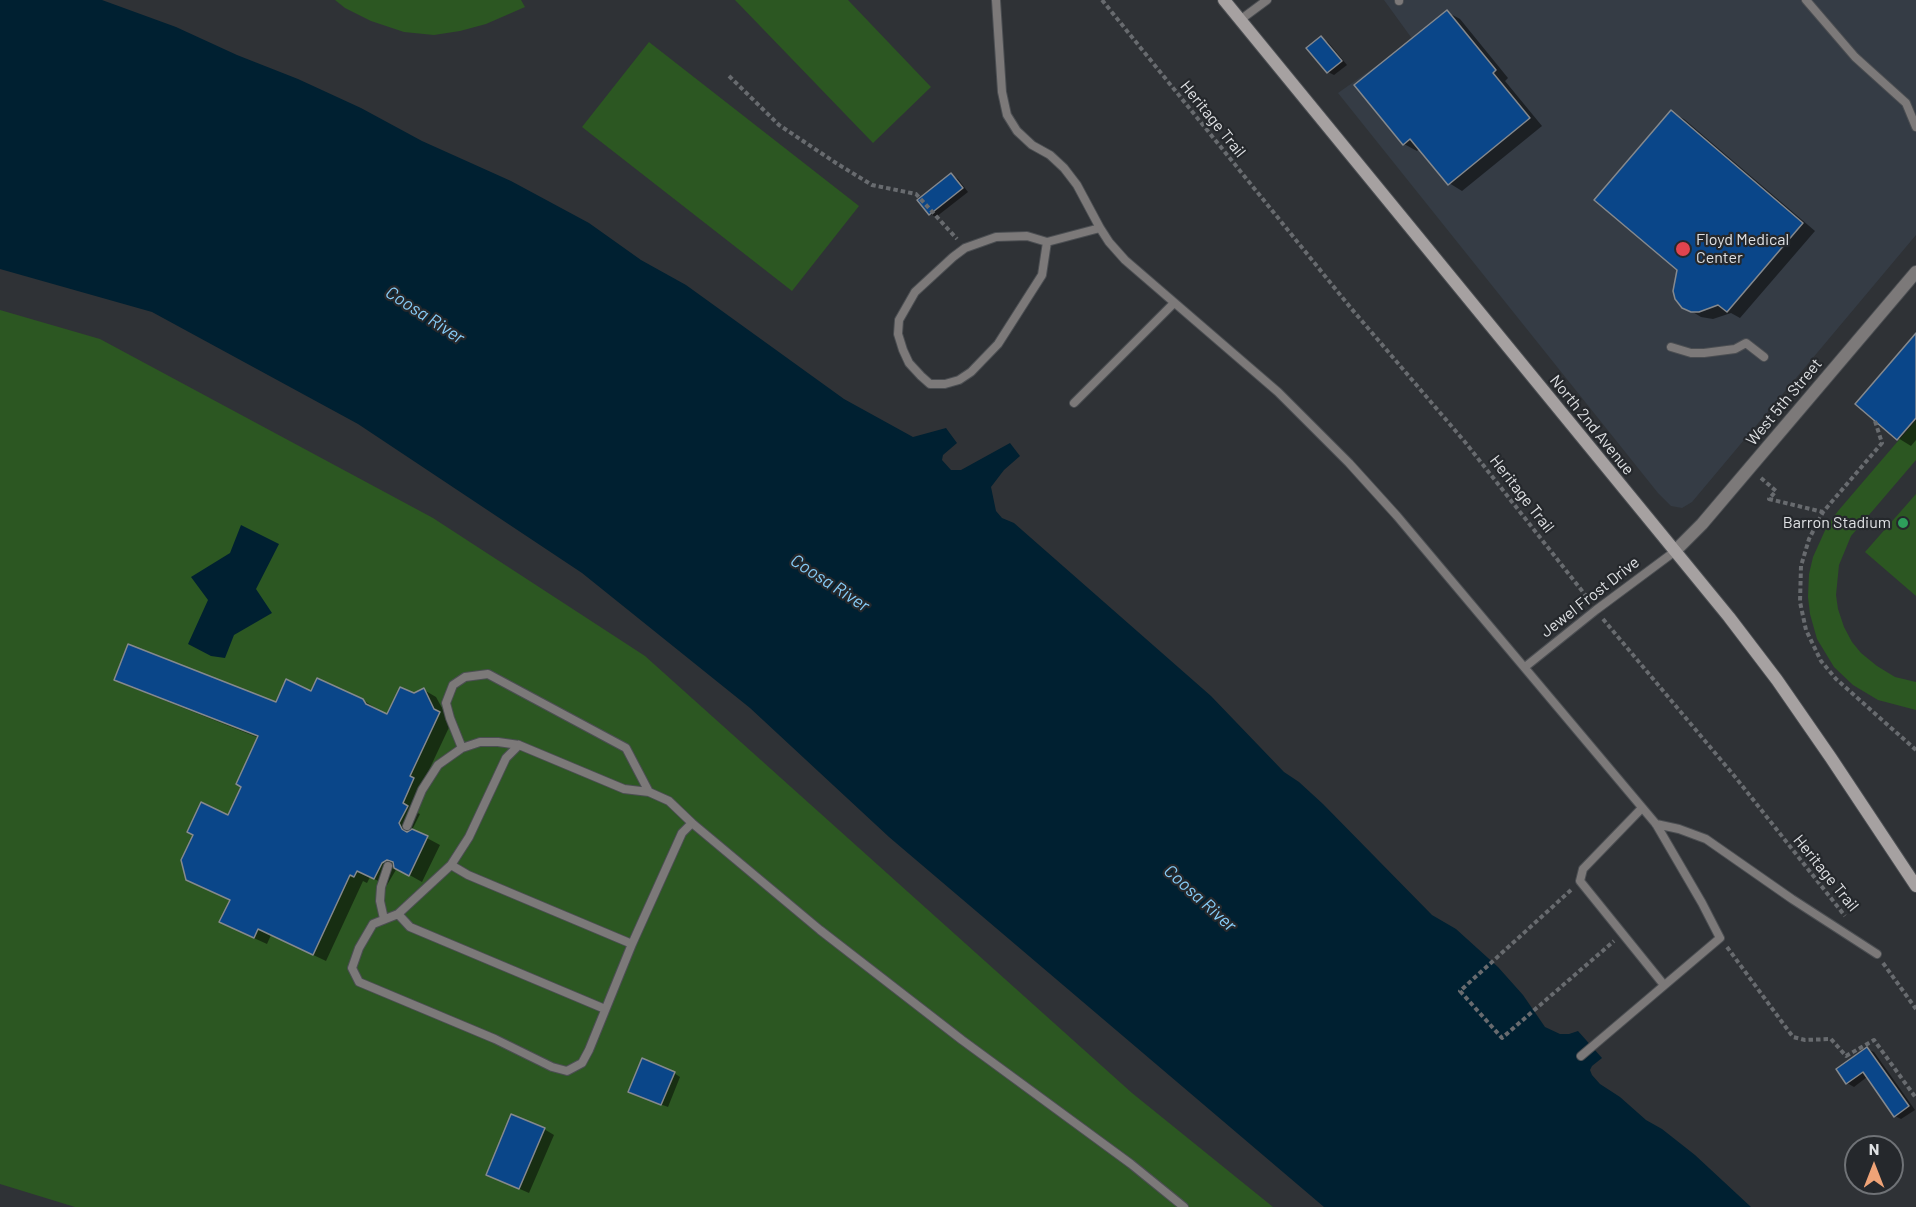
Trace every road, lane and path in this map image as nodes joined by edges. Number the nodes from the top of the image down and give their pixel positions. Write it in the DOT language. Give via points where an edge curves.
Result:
graph roads {
  1 [pos="996,0"];
  2 [pos="1102,0"];
  3 [pos="1224,0"];
  4 [pos="1267,0"];
  5 [pos="1806,0"];
  6 [pos="1240,20"];
  7 [pos="729,76"];
  8 [pos="1906,103"];
  9 [pos="1916,103"];
  10 [pos="1916,127"];
  11 [pos="1100,228"];
  12 [pos="1047,242"];
  13 [pos="965,248"];
  14 [pos="1916,272"];
  15 [pos="1174,303"];
  16 [pos="1671,347"];
  17 [pos="1764,357"];
  18 [pos="1074,403"];
  19 [pos="1875,421"];
  20 [pos="1750,468"];
  21 [pos="1823,512"];
  22 [pos="1674,552"];
  23 [pos="1596,610"];
  24 [pos="1525,667"];
  25 [pos="519,745"];
  26 [pos="462,748"];
  27 [pos="1916,750"];
  28 [pos="649,792"];
  29 [pos="1642,808"];
  30 [pos="692,823"];
  31 [pos="1656,824"];
  32 [pos="407,826"];
  33 [pos="451,865"];
  34 [pos="388,866"];
  35 [pos="1580,881"];
  36 [pos="1916,886"];
  37 [pos="398,914"];
  38 [pos="384,919"];
  39 [pos="1848,919"];
  40 [pos="1622,934"];
  41 [pos="1720,938"];
  42 [pos="632,944"];
  43 [pos="1877,954"];
  44 [pos="1664,986"];
  45 [pos="605,1009"];
  46 [pos="1916,1009"];
  47 [pos="1581,1056"];
  48 [pos="1916,1098"];
  49 [pos="1184,1207"];
  1 -- 11 [label="lane" via="1007,115 1032,145 1050,155 1077,184"];
  2 -- 23 [label="path, Heritage Trail" via="1350,307 1465,442"];
  3 -- 6 [label="main road, North 2nd Avenue"];
  4 -- 6 [label="lane"];
  5 -- 8 [label="lane" via="1855,57"];
  6 -- 22 [label="main road, North 2nd Avenue"];
  7 -- 13 [label="path" via="779,125 836,163 872,185 916,194"];
  8 -- 9 [label="lane"];
  8 -- 10 [label="lane"];
  11 -- 12 [label="lane"];
  11 -- 15 [label="lane" via="1125,260"];
  12 -- 13 [label="lane" via="1027,236 996,237"];
  12 -- 13 [label="lane" via="1042,275 998,344 959,380 930,384 909,363 898,334 899,320 915,292"];
  14 -- 20 [label="street, West 5th Street"];
  15 -- 18 [label="lane"];
  15 -- 24 [label="lane" via="1278,392 1348,463"];
  16 -- 17 [label="lane" via="1704,353 1735,349 1746,343"];
  19 -- 21 [label="path" via="1882,443"];
  20 -- 21 [label="path" via="1776,491 1769,499"];
  20 -- 22 [label="street, West 5th Street"];
  21 -- 27 [label="path" via="1809,538 1800,572 1800,602 1806,630 1821,661 1836,679"];
  22 -- 23 [label="lane, Jewel Frost Drive"];
  22 -- 36 [label="main road, North 2nd Avenue" via="1776,680"];
  23 -- 24 [label="lane, Jewel Frost Drive"];
  23 -- 39 [label="path, Heritage Trail"];
  24 -- 29 [label="lane"];
  25 -- 26 [label="lane" via="480,742"];
  25 -- 28 [label="lane" via="624,789"];
  25 -- 33 [label="lane" via="506,758 469,837"];
  26 -- 28 [label="lane" via="446,703 453,686 465,677 489,674 626,748"];
  26 -- 32 [label="lane" via="438,765"];
  28 -- 30 [label="lane" via="669,801"];
  29 -- 31 [label="lane"];
  29 -- 35 [label="lane" via="1583,869"];
  30 -- 42 [label="lane" via="682,833"];
  30 -- 49 [label="lane" via="820,930"];
  31 -- 41 [label="lane"];
  31 -- 43 [label="lane" via="1706,839"];
  33 -- 37 [label="lane"];
  33 -- 42 [label="lane"];
  34 -- 38 [label="lane" via="380,901"];
  35 -- 40 [label="lane"];
  35 -- 40 [label="path" via="1460,991 1502,1038"];
  37 -- 38 [label="lane"];
  37 -- 45 [label="lane" via="410,927"];
  38 -- 45 [label="lane" via="373,924 352,968 359,982 552,1067 567,1071 582,1063"];
  40 -- 44 [label="lane"];
  41 -- 44 [label="lane"];
  41 -- 48 [label="path" via="1794,1037 1831,1039 1846,1056 1874,1041"];
  42 -- 45 [label="lane"];
  43 -- 46 [label="path"];
  44 -- 47 [label="lane"];
}
